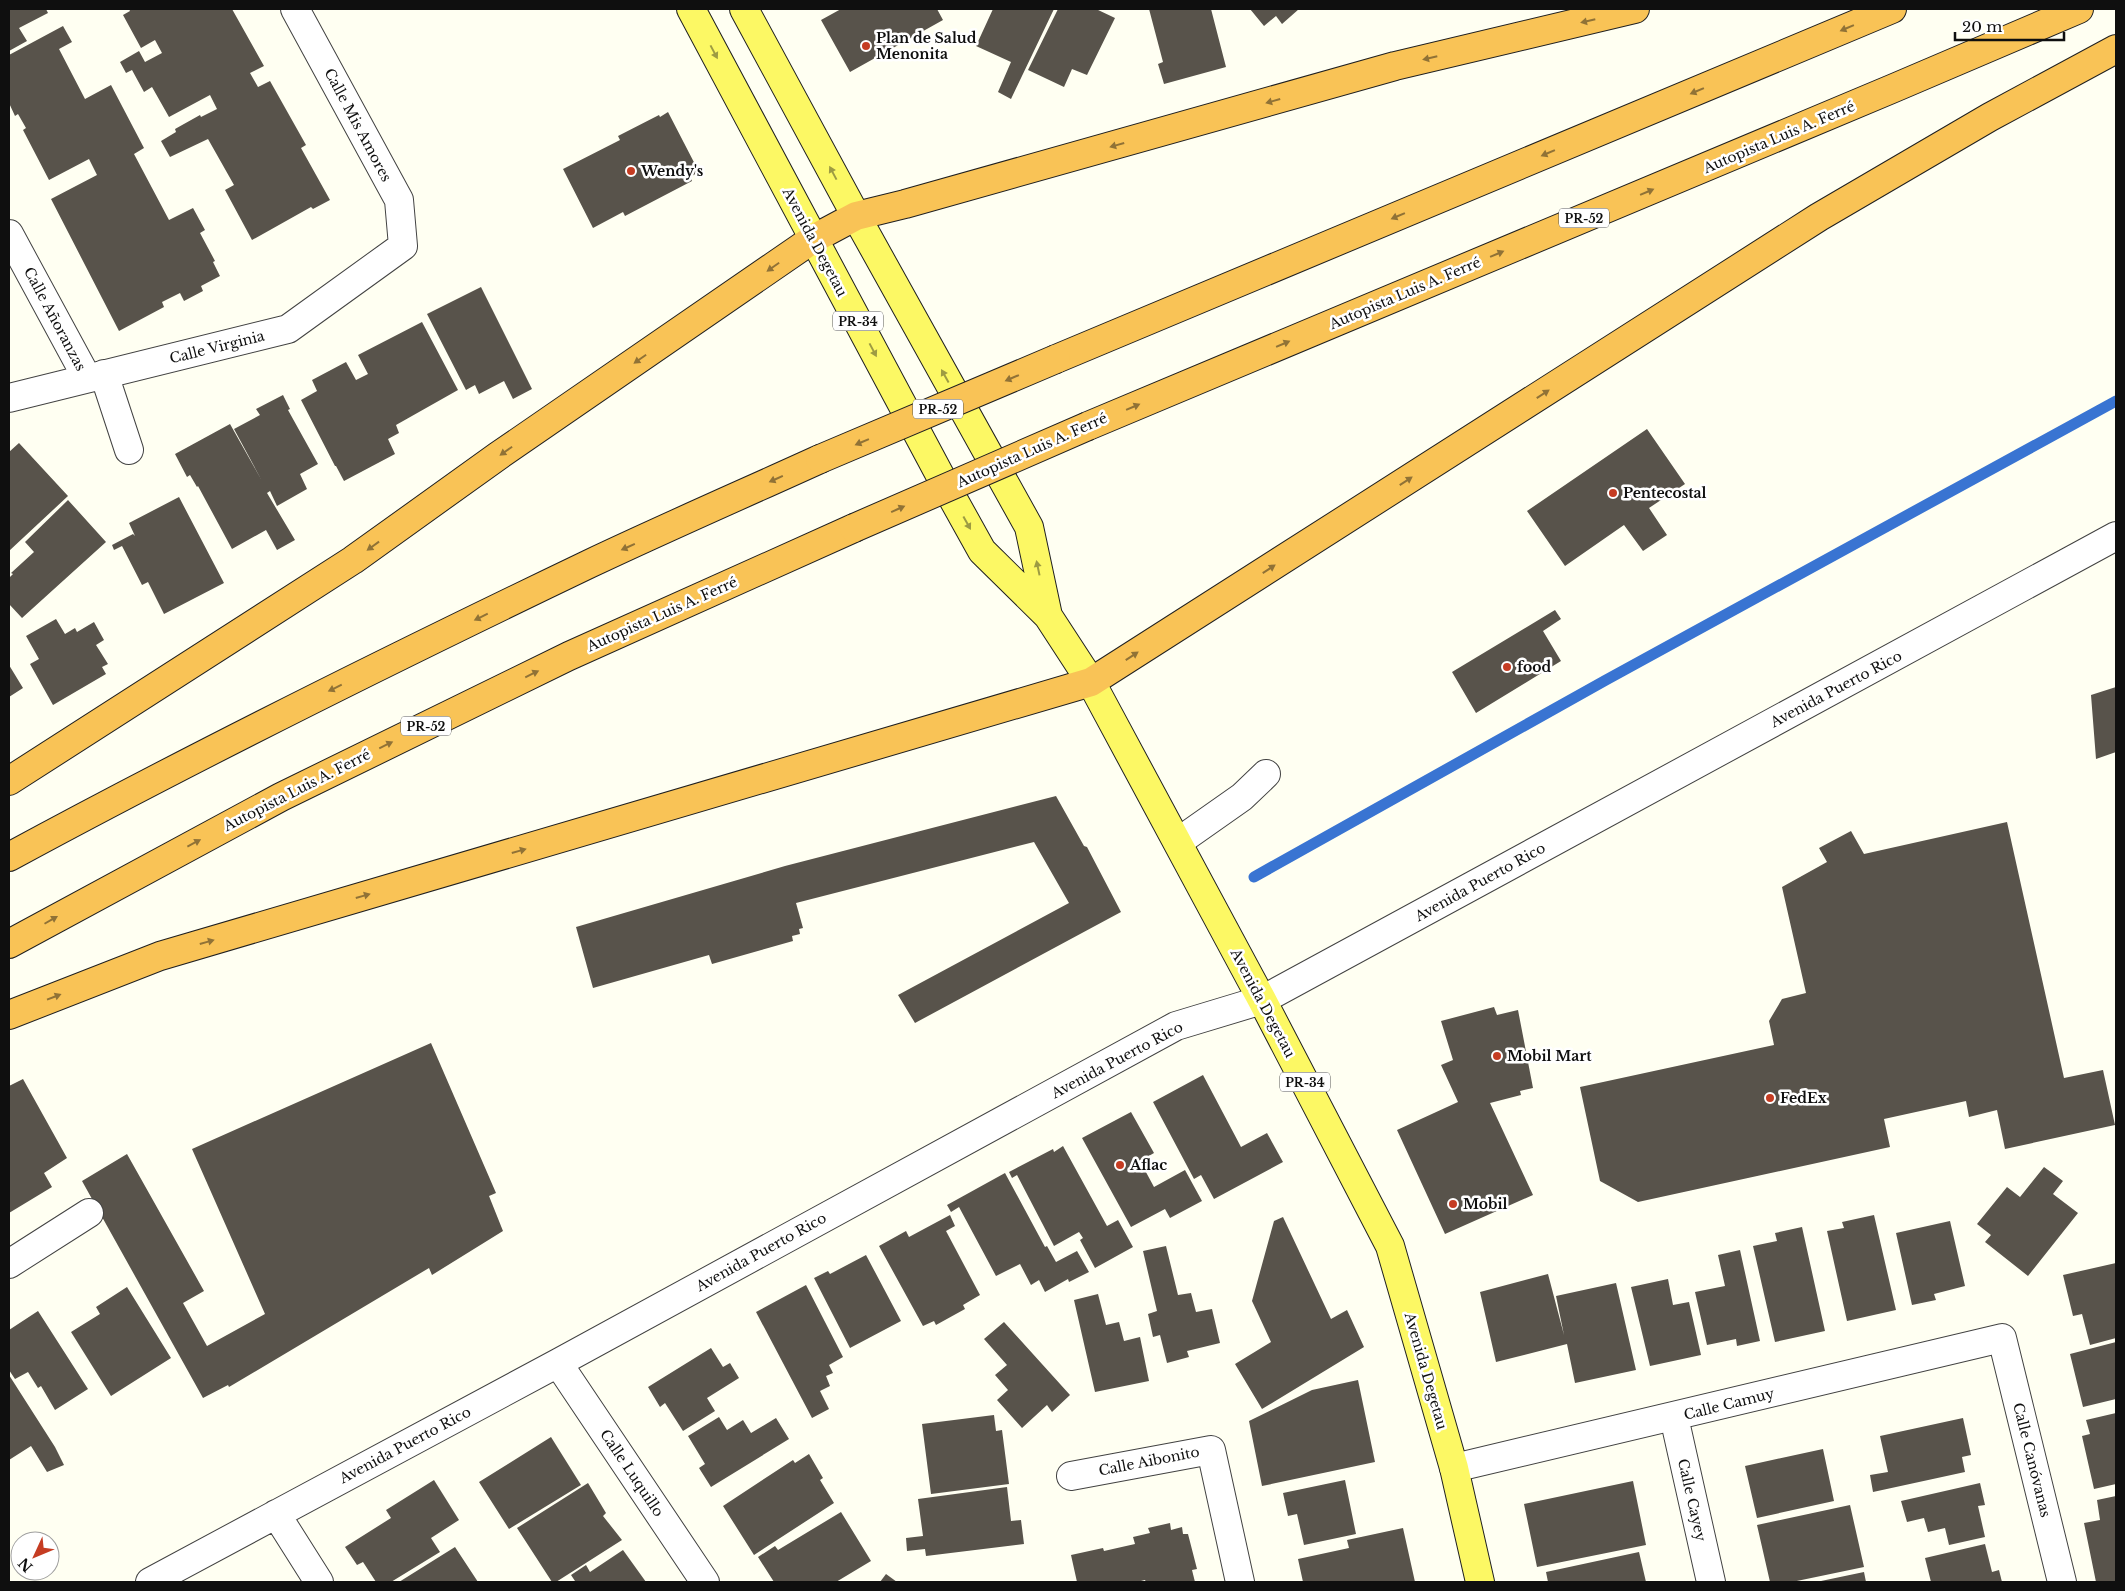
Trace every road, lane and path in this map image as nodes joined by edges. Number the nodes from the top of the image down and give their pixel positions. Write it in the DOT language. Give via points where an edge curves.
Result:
graph roads {
  1 [pos="295,9"];
  2 [pos="691,9"];
  3 [pos="744,9"];
  4 [pos="1635,9"];
  5 [pos="1892,9"];
  6 [pos="2079,9"];
  7 [pos="2116,49"];
  8 [pos="856,216"];
  9 [pos="9,234"];
  10 [pos="813,239"];
  11 [pos="403,246"];
  12 [pos="95,376"];
  13 [pos="9,398"];
  14 [pos="129,450"];
  15 [pos="2116,536"];
  16 [pos="1048,616"];
  17 [pos="1091,682"];
  18 [pos="1266,774"];
  19 [pos="9,781"];
  20 [pos="1178,842"];
  21 [pos="9,857"];
  22 [pos="9,944"];
  23 [pos="1262,1000"];
  24 [pos="9,1014"];
  25 [pos="89,1213"];
  26 [pos="9,1264"];
  27 [pos="2002,1338"];
  28 [pos="558,1363"];
  29 [pos="1674,1417"];
  30 [pos="1454,1468"];
  31 [pos="1071,1476"];
  32 [pos="276,1514"];
  33 [pos="150,1582"];
  34 [pos="318,1582"];
  35 [pos="705,1582"];
  36 [pos="1240,1582"];
  37 [pos="1480,1582"];
  38 [pos="1711,1582"];
  39 [pos="2062,1582"];
  1 -- 11 [label="street, Calle Mis Amores" via="399,200"];
  2 -- 10 [label="main road, Avenida Degetau / PR-34, one-way"];
  8 -- 3 [label="main road, Avenida Degetau / PR-34, one-way"];
  4 -- 8 [label="highway, one-way" via="1395,66"];
  5 -- 21 [label="highway, PR-52, one-way, bridge" via="820,459 590,564 335,688"];
  22 -- 6 [label="highway, Autopista Luis A. Ferré / PR-52, one-way, bridge" via="290,792 569,656 1088,426"];
  17 -- 7 [label="highway, one-way" via="1819,217 1990,117"];
  8 -- 10 [label="highway"];
  16 -- 8 [label="main road, Avenida Degetau / PR-34, one-way" via="1029,526"];
  9 -- 12 [label="street, Calle Añoranzas"];
  10 -- 16 [label="main road, Avenida Degetau / PR-34, one-way" via="982,551"];
  10 -- 19 [label="highway, one-way" via="353,560"];
  11 -- 12 [label="street, Calle Virginia" via="288,330"];
  12 -- 13 [label="street, Calle Virginia"];
  12 -- 14 [label="street, Calle Añoranzas"];
  15 -- 23 [label="street, Avenida Puerto Rico"];
  16 -- 17 [label="main road, Avenida Degetau / PR-34"];
  17 -- 20 [label="main road, Avenida Degetau / PR-34"];
  24 -- 17 [label="highway, one-way" via="160,956"];
  18 -- 20 [label="street" via="1242,797"];
  20 -- 23 [label="main road, Avenida Degetau / PR-34"];
  23 -- 28 [label="street, Avenida Puerto Rico" via="1176,1026"];
  23 -- 30 [label="main road, Avenida Degetau / PR-34" via="1390,1246"];
  25 -- 26 [label="street"];
  27 -- 29 [label="street, Calle Camuy"];
  27 -- 39 [label="street, Calle Canóvanas"];
  28 -- 32 [label="street, Avenida Puerto Rico"];
  28 -- 35 [label="street, Calle Luquillo"];
  29 -- 30 [label="street, Calle Camuy"];
  29 -- 38 [label="street, Calle Cayey"];
  30 -- 37 [label="main road, Avenida Degetau / PR-34"];
  31 -- 36 [label="street, Calle Aibonito" via="1211,1450"];
  32 -- 33 [label="street, Avenida Puerto Rico"];
  32 -- 34 [label="street"];
}
